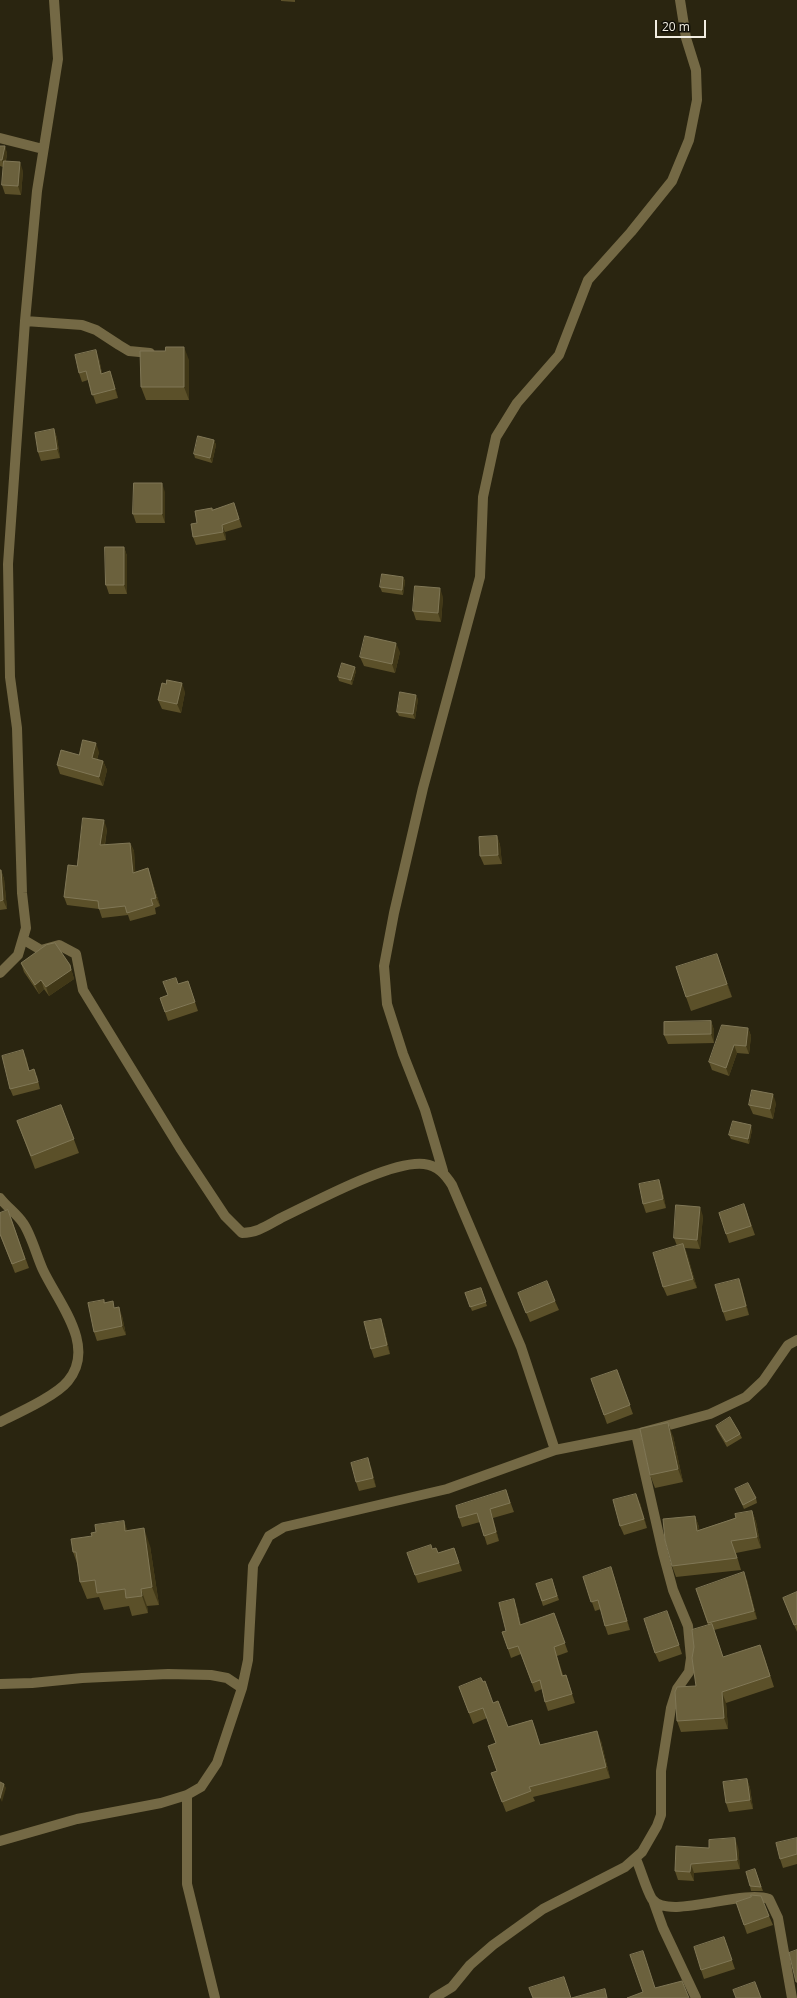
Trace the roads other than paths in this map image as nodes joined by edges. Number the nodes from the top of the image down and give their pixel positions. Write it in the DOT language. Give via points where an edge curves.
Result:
graph roads {
  1 [pos="54,0"];
  2 [pos="680,0"];
  3 [pos="0,138"];
  4 [pos="43,149"];
  5 [pos="25,321"];
  6 [pos="150,353"];
  7 [pos="24,940"];
  8 [pos="0,973"];
  9 [pos="442,1171"];
  10 [pos="0,1198"];
  11 [pos="797,1340"];
  12 [pos="0,1422"];
  13 [pos="636,1434"];
  14 [pos="555,1450"];
  15 [pos="0,1684"];
  16 [pos="242,1688"];
  17 [pos="187,1795"];
  18 [pos="0,1841"];
  19 [pos="636,1859"];
  20 [pos="653,1900"];
  21 [pos="215,1998"];
  22 [pos="434,1998"];
  23 [pos="696,1998"];
  24 [pos="792,1998"];
  1 -- 4 [label="street" via="58,59"];
  2 -- 9 [label="street" via="686,38 696,70 697,100 689,140 672,181 588,280 559,355 517,403 496,437 483,497 480,577 423,788 394,913 384,966 387,1004"];
  3 -- 4 [label="street"];
  4 -- 5 [label="street"];
  5 -- 6 [label="street" via="82,325 96,330 129,350"];
  5 -- 7 [label="street" via="8,564 10,678 17,728 20,861 26,928"];
  7 -- 8 [label="street" via="18,955"];
  7 -- 9 [label="street" via="42,950 59,945 76,954 83,990 184,1154 225,1216 242,1233 253,1233 377,1173 404,1165 424,1164"];
  9 -- 14 [label="street" via="452,1185 521,1347"];
  10 -- 12 [label="street" via="23,1223 47,1279 70,1319 79,1353 68,1382"];
  11 -- 13 [label="street" via="788,1345 763,1381 746,1398 710,1414"];
  13 -- 14 [label="street"];
  13 -- 19 [label="street" via="662,1553 673,1590 688,1626 691,1658 689,1672 677,1689 670,1708 661,1770 661,1815"];
  14 -- 16 [label="street" via="447,1489 284,1527 269,1536 253,1566 248,1660"];
  15 -- 16 [label="street" via="175,1674 227,1678"];
  16 -- 17 [label="street" via="217,1763 201,1787"];
  17 -- 18 [label="street" via="161,1803 78,1818"];
  17 -- 21 [label="street" via="187,1884"];
  19 -- 20 [label="street"];
  19 -- 22 [label="street" via="542,1909 492,1945 470,1964 452,1987"];
  20 -- 23 [label="street" via="663,1928"];
  20 -- 24 [label="street" via="663,1906 680,1908 747,1896 769,1899 778,1918"];
}
